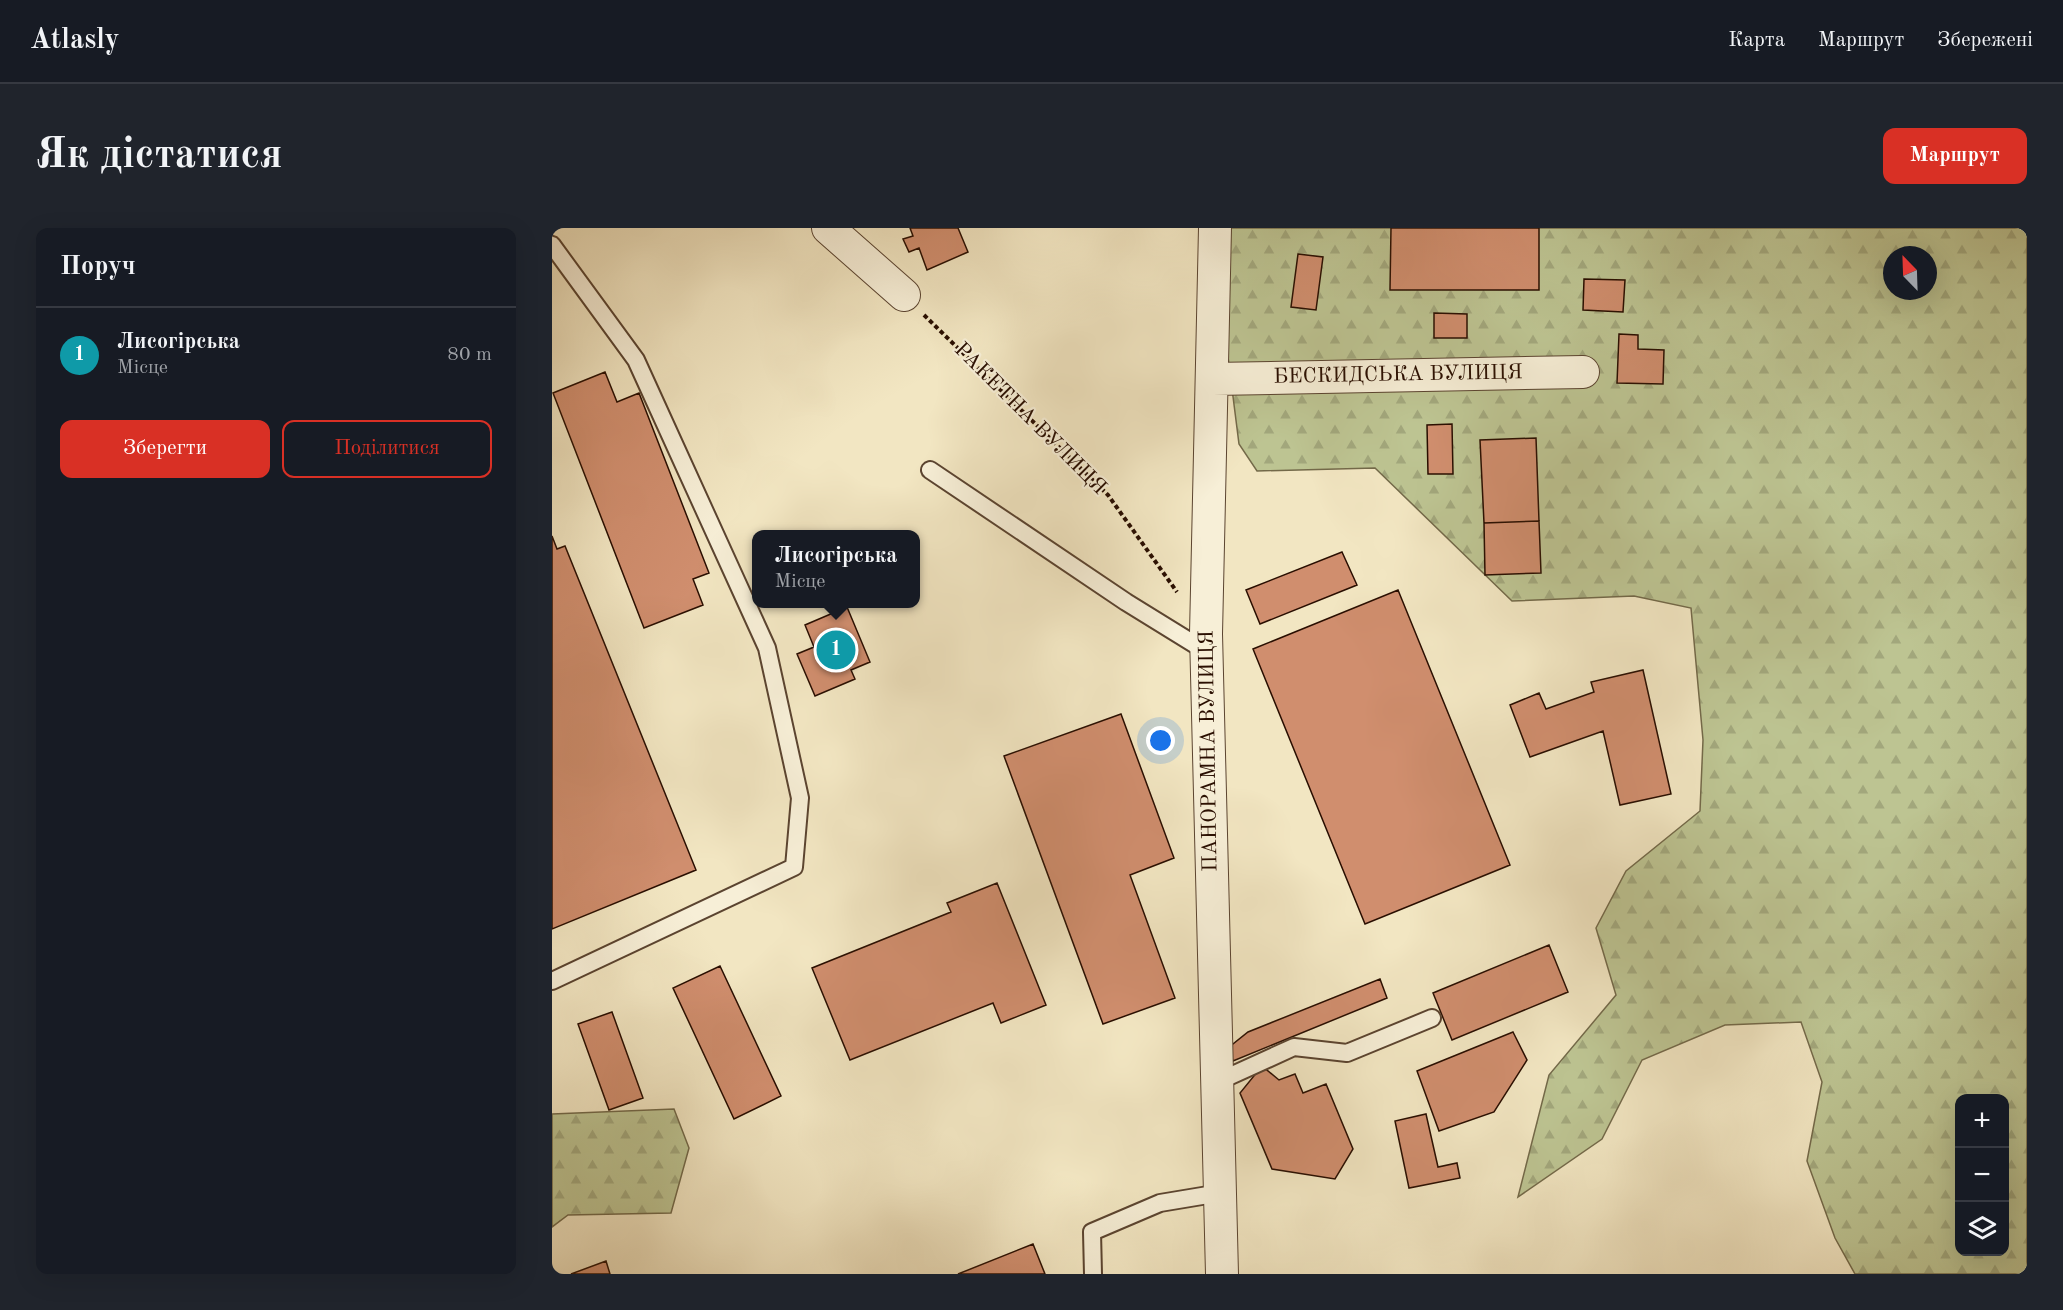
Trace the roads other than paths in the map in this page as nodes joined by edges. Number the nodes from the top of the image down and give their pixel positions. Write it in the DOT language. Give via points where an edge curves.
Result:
graph roads {
  1 [pos="828,228"];
  2 [pos="1215,228"];
  3 [pos="552,245"];
  4 [pos="904,295"];
  5 [pos="1583,372"];
  6 [pos="1213,379"];
  7 [pos="930,470"];
  8 [pos="1207,652"];
  9 [pos="552,981"];
  10 [pos="1432,1018"];
  11 [pos="1217,1082"];
  12 [pos="1220,1193"];
  13 [pos="1093,1274"];
  14 [pos="1222,1274"];
  1 -- 4 [label="street"];
  2 -- 6 [label="street, ПАНОРАМНА ВУЛИЦЯ"];
  3 -- 9 [label="lane" via="636,360 766,648 800,798 794,867"];
  5 -- 6 [label="street, БЕСКИДСЬКА ВУЛИЦЯ"];
  6 -- 8 [label="street, ПАНОРАМНА ВУЛИЦЯ"];
  7 -- 8 [label="lane"];
  8 -- 11 [label="street, ПАНОРАМНА ВУЛИЦЯ"];
  10 -- 11 [label="lane" via="1347,1053 1294,1047"];
  11 -- 12 [label="street, ПАНОРАМНА ВУЛИЦЯ"];
  12 -- 13 [label="lane" via="1160,1203 1092,1232"];
  12 -- 14 [label="street, ПАНОРАМНА ВУЛИЦЯ"];
}
